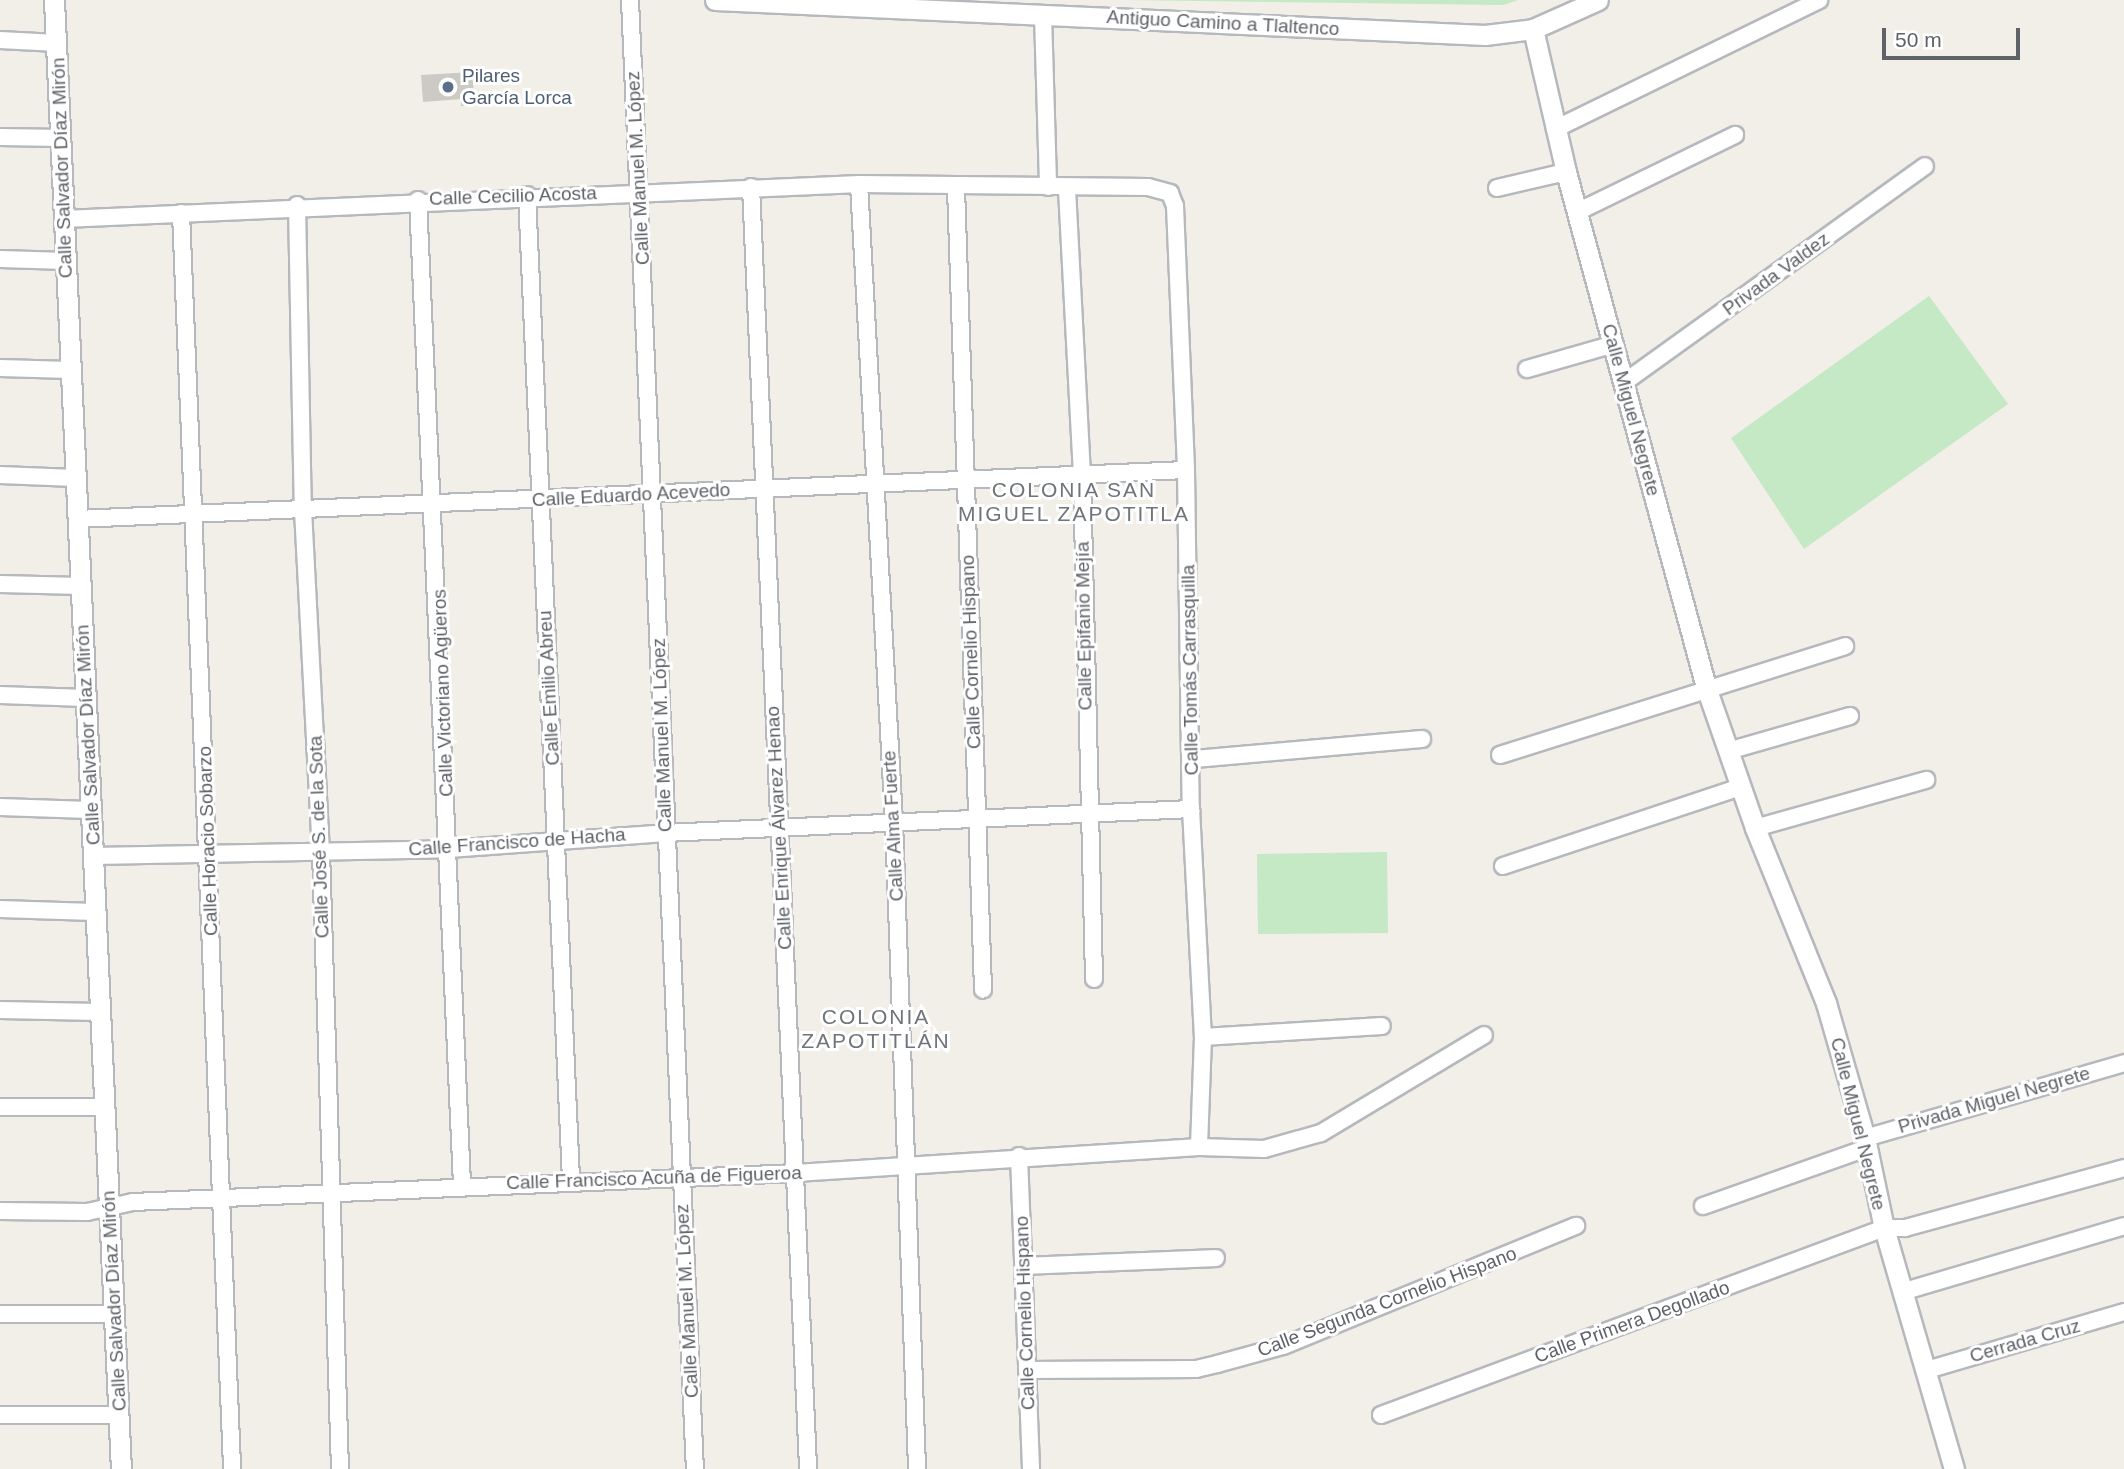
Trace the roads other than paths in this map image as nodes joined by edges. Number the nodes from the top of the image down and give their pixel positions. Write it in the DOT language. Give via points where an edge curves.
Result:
graph roads {
  1 [pos="54,0"];
  2 [pos="630,0"];
  3 [pos="715,0"];
  4 [pos="1598,0"];
  5 [pos="1819,0"];
  6 [pos="1043,15"];
  7 [pos="1533,29"];
  8 [pos="0,40"];
  9 [pos="57,43"];
  10 [pos="1555,129"];
  11 [pos="1735,135"];
  12 [pos="0,137"];
  13 [pos="62,138"];
  14 [pos="1926,166"];
  15 [pos="1566,172"];
  16 [pos="859,184"];
  17 [pos="751,187"];
  18 [pos="1048,187"];
  19 [pos="956,188"];
  20 [pos="1497,188"];
  21 [pos="1067,189"];
  22 [pos="639,191"];
  23 [pos="1170,193"];
  24 [pos="527,195"];
  25 [pos="418,200"];
  26 [pos="297,205"];
  27 [pos="1577,212"];
  28 [pos="181,213"];
  29 [pos="64,219"];
  30 [pos="0,259"];
  31 [pos="67,261"];
  32 [pos="1614,344"];
  33 [pos="0,368"];
  34 [pos="1527,369"];
  35 [pos="70,370"];
  36 [pos="1626,382"];
  37 [pos="1186,470"];
  38 [pos="0,475"];
  39 [pos="1082,476"];
  40 [pos="75,478"];
  41 [pos="965,481"];
  42 [pos="875,485"];
  43 [pos="764,488"];
  44 [pos="654,496"];
  45 [pos="541,500"];
  46 [pos="435,501"];
  47 [pos="303,510"];
  48 [pos="191,516"];
  49 [pos="77,520"];
  50 [pos="0,584"];
  51 [pos="81,586"];
  52 [pos="1845,646"];
  53 [pos="1706,687"];
  54 [pos="0,695"];
  55 [pos="85,698"];
  56 [pos="1850,716"];
  57 [pos="1422,739"];
  58 [pos="1728,751"];
  59 [pos="1500,755"];
  60 [pos="1194,759"];
  61 [pos="1926,779"];
  62 [pos="1740,787"];
  63 [pos="0,807"];
  64 [pos="1191,809"];
  65 [pos="89,810"];
  66 [pos="1088,814"];
  67 [pos="976,821"];
  68 [pos="894,822"];
  69 [pos="1755,828"];
  70 [pos="779,830"];
  71 [pos="665,833"];
  72 [pos="555,839"];
  73 [pos="449,849"];
  74 [pos="321,851"];
  75 [pos="94,856"];
  76 [pos="210,857"];
  77 [pos="1503,866"];
  78 [pos="0,909"];
  79 [pos="94,912"];
  80 [pos="1094,979"];
  81 [pos="983,990"];
  82 [pos="0,1010"];
  83 [pos="98,1012"];
  84 [pos="1382,1026"];
  85 [pos="1484,1035"];
  86 [pos="1203,1037"];
  87 [pos="2124,1063"];
  88 [pos="0,1107"];
  89 [pos="104,1107"];
  90 [pos="1866,1143"];
  91 [pos="1199,1147"];
  92 [pos="1019,1156"];
  93 [pos="905,1166"];
  94 [pos="2124,1168"];
  95 [pos="796,1173"];
  96 [pos="680,1176"];
  97 [pos="571,1181"];
  98 [pos="462,1186"];
  99 [pos="330,1194"];
  100 [pos="219,1199"];
  101 [pos="1703,1206"];
  102 [pos="109,1207"];
  103 [pos="0,1211"];
  104 [pos="1576,1226"];
  105 [pos="2124,1226"];
  106 [pos="1884,1228"];
  107 [pos="1216,1258"];
  108 [pos="1025,1266"];
  109 [pos="1905,1291"];
  110 [pos="2124,1312"];
  111 [pos="0,1314"];
  112 [pos="114,1314"];
  113 [pos="1027,1370"];
  114 [pos="1927,1370"];
  115 [pos="0,1415"];
  116 [pos="120,1415"];
  117 [pos="1381,1415"];
  118 [pos="121,1469"];
  119 [pos="232,1469"];
  120 [pos="340,1469"];
  121 [pos="695,1469"];
  122 [pos="808,1469"];
  123 [pos="917,1469"];
  124 [pos="1031,1469"];
  125 [pos="1954,1469"];
  1 -- 9 [label="street, Calle Salvador Díaz Mirón"];
  2 -- 22 [label="street, Calle Manuel M. López"];
  3 -- 6 [label="street, Antiguo Camino a Tlaltenco"];
  4 -- 7 [label="street, Antiguo Camino a Tlaltenco"];
  5 -- 10 [label="street"];
  6 -- 7 [label="street, Antiguo Camino a Tlaltenco" via="1485,35"];
  6 -- 18 [label="street"];
  7 -- 10 [label="street, Calle Miguel Negrete"];
  8 -- 9 [label="street"];
  9 -- 13 [label="street, Calle Salvador Díaz Mirón"];
  10 -- 15 [label="street, Calle Miguel Negrete"];
  11 -- 27 [label="street"];
  12 -- 13 [label="street"];
  13 -- 29 [label="street, Calle Salvador Díaz Mirón"];
  14 -- 36 [label="street, Privada Valdez"];
  15 -- 20 [label="street"];
  15 -- 27 [label="street, Calle Miguel Negrete"];
  16 -- 17 [label="street, Calle Cecilio Acosta"];
  16 -- 19 [label="street, Calle Cecilio Acosta"];
  16 -- 42 [label="street, Calle Alma Fuerte"];
  17 -- 22 [label="street, Calle Cecilio Acosta"];
  17 -- 43 [label="street, Calle Enrique Álvarez Henao"];
  18 -- 19 [label="street, Calle Cecilio Acosta"];
  18 -- 21 [label="street, Calle Cecilio Acosta"];
  19 -- 41 [label="street, Calle Cornelio Hispano"];
  21 -- 23 [label="street, Calle Cecilio Acosta" via="1161,187"];
  21 -- 39 [label="street, Calle Epifanio Mejía"];
  22 -- 24 [label="street, Calle Cecilio Acosta"];
  22 -- 44 [label="street, Calle Manuel M. López"];
  23 -- 37 [label="street, Calle Tomás Carrasquilla" via="1175,206"];
  24 -- 25 [label="street, Calle Cecilio Acosta"];
  24 -- 45 [label="street, Calle Emilio Abreu"];
  25 -- 26 [label="street, Calle Cecilio Acosta"];
  25 -- 46 [label="street, Calle Victoriano Agüeros"];
  26 -- 28 [label="street, Calle Cecilio Acosta"];
  26 -- 47 [label="street, Calle José S. de la Sota"];
  27 -- 32 [label="street, Calle Miguel Negrete"];
  28 -- 29 [label="street, Calle Cecilio Acosta"];
  28 -- 48 [label="street, Calle Horacio Sobarzo"];
  29 -- 31 [label="street, Calle Salvador Díaz Mirón"];
  30 -- 31 [label="street"];
  31 -- 35 [label="street, Calle Salvador Díaz Mirón"];
  32 -- 34 [label="street"];
  32 -- 36 [label="street, Calle Miguel Negrete"];
  33 -- 35 [label="street"];
  35 -- 40 [label="street, Calle Salvador Díaz Mirón"];
  36 -- 53 [label="street, Calle Miguel Negrete"];
  37 -- 39 [label="street, Calle Eduardo Acevedo"];
  37 -- 60 [label="street, Calle Tomás Carrasquilla"];
  38 -- 40 [label="street"];
  39 -- 41 [label="street, Calle Eduardo Acevedo"];
  39 -- 66 [label="street, Calle Epifanio Mejía"];
  40 -- 49 [label="street, Calle Salvador Díaz Mirón"];
  41 -- 42 [label="street, Calle Eduardo Acevedo"];
  41 -- 67 [label="street, Calle Cornelio Hispano"];
  42 -- 43 [label="street, Calle Eduardo Acevedo"];
  42 -- 68 [label="street, Calle Alma Fuerte"];
  43 -- 44 [label="street, Calle Eduardo Acevedo"];
  43 -- 70 [label="street, Calle Enrique Álvarez Henao"];
  44 -- 45 [label="street, Calle Eduardo Acevedo"];
  44 -- 71 [label="street, Calle Manuel M. López"];
  45 -- 46 [label="street, Calle Eduardo Acevedo"];
  45 -- 72 [label="street, Calle Emilio Abreu"];
  46 -- 47 [label="street, Calle Eduardo Acevedo"];
  46 -- 73 [label="street, Calle Victoriano Agüeros"];
  47 -- 48 [label="street, Calle Eduardo Acevedo"];
  47 -- 74 [label="street, Calle José S. de la Sota"];
  48 -- 49 [label="street, Calle Eduardo Acevedo"];
  48 -- 76 [label="street, Calle Horacio Sobarzo"];
  49 -- 51 [label="street, Calle Salvador Díaz Mirón"];
  50 -- 51 [label="street"];
  51 -- 55 [label="street, Calle Salvador Díaz Mirón"];
  52 -- 53 [label="street"];
  53 -- 58 [label="street, Calle Miguel Negrete"];
  53 -- 59 [label="street"];
  54 -- 55 [label="street"];
  55 -- 65 [label="street, Calle Salvador Díaz Mirón"];
  56 -- 58 [label="street"];
  57 -- 60 [label="street"];
  58 -- 62 [label="street, Calle Miguel Negrete"];
  60 -- 64 [label="street, Calle Tomás Carrasquilla"];
  61 -- 69 [label="street"];
  62 -- 69 [label="street, Calle Miguel Negrete"];
  62 -- 77 [label="street"];
  63 -- 65 [label="street"];
  64 -- 66 [label="street, Calle Francisco de Hacha"];
  64 -- 86 [label="street, Calle Tomás Carrasquilla"];
  65 -- 75 [label="street, Calle Salvador Díaz Mirón"];
  66 -- 67 [label="street, Calle Francisco de Hacha"];
  66 -- 80 [label="street, Calle Epifanio Mejía"];
  67 -- 68 [label="street, Calle Francisco de Hacha"];
  67 -- 81 [label="street, Calle Cornelio Hispano"];
  68 -- 70 [label="street, Calle Francisco de Hacha"];
  68 -- 93 [label="street, Calle Alma Fuerte"];
  69 -- 90 [label="street, Calle Miguel Negrete" via="1826,1003"];
  70 -- 71 [label="street, Calle Francisco de Hacha"];
  70 -- 95 [label="street, Calle Enrique Álvarez Henao"];
  71 -- 72 [label="street, Calle Francisco de Hacha"];
  71 -- 96 [label="street, Calle Manuel M. López"];
  72 -- 73 [label="street, Calle Francisco de Hacha"];
  72 -- 97 [label="street, Calle Emilio Abreu"];
  73 -- 74 [label="street, Calle Francisco de Hacha"];
  73 -- 98 [label="street, Calle Victoriano Agüeros"];
  74 -- 76 [label="street, Calle Francisco de Hacha"];
  74 -- 99 [label="street, Calle José S. de la Sota"];
  75 -- 76 [label="street, Calle Francisco de Hacha"];
  75 -- 79 [label="street, Calle Salvador Díaz Mirón"];
  76 -- 100 [label="street, Calle Horacio Sobarzo"];
  78 -- 79 [label="street"];
  79 -- 83 [label="street, Calle Salvador Díaz Mirón"];
  82 -- 83 [label="street"];
  83 -- 89 [label="street, Calle Salvador Díaz Mirón"];
  84 -- 86 [label="street"];
  85 -- 91 [label="street, Calle Francisco Acuña de Figueroa" via="1321,1133 1264,1149"];
  86 -- 91 [label="street, Calle Tomás Carrasquilla"];
  87 -- 90 [label="street, Privada Miguel Negrete"];
  88 -- 89 [label="street"];
  89 -- 102 [label="street, Calle Salvador Díaz Mirón"];
  90 -- 101 [label="street, Privada Miguel Negrete"];
  90 -- 106 [label="street, Calle Miguel Negrete"];
  91 -- 92 [label="street, Calle Francisco Acuña de Figueroa"];
  92 -- 93 [label="street, Calle Francisco Acuña de Figueroa"];
  92 -- 108 [label="street, Calle Cornelio Hispano"];
  93 -- 95 [label="street, Calle Francisco Acuña de Figueroa"];
  93 -- 123 [label="street, Calle Alma Fuerte"];
  94 -- 106 [label="street, Calle Primera Degollado" via="1905,1228"];
  95 -- 96 [label="street, Calle Francisco Acuña de Figueroa"];
  95 -- 122 [label="street, Calle Enrique Álvarez Henao"];
  96 -- 97 [label="street, Calle Francisco Acuña de Figueroa"];
  96 -- 121 [label="street, Calle Manuel M. López"];
  97 -- 98 [label="street, Calle Francisco Acuña de Figueroa"];
  98 -- 99 [label="street, Calle Francisco Acuña de Figueroa"];
  99 -- 100 [label="street, Calle Francisco Acuña de Figueroa"];
  99 -- 120 [label="street, Calle José S. de la Sota"];
  100 -- 102 [label="street, Calle Francisco Acuña de Figueroa"];
  100 -- 119 [label="street, Calle Horacio Sobarzo"];
  102 -- 103 [label="street, Calle Francisco Acuña de Figueroa" via="86,1212"];
  102 -- 112 [label="street, Calle Salvador Díaz Mirón"];
  104 -- 113 [label="street, Calle Segunda Cornelio Hispano" via="1283,1346 1217,1364 1196,1369"];
  105 -- 109 [label="street"];
  106 -- 109 [label="street, Calle Miguel Negrete"];
  106 -- 117 [label="street, Calle Primera Degollado"];
  107 -- 108 [label="street"];
  108 -- 113 [label="street, Calle Cornelio Hispano"];
  109 -- 114 [label="street, Calle Miguel Negrete"];
  110 -- 114 [label="street, Cerrada Cruz"];
  111 -- 112 [label="street"];
  112 -- 116 [label="street, Calle Salvador Díaz Mirón"];
  113 -- 124 [label="street, Calle Cornelio Hispano"];
  114 -- 125 [label="street, Calle Miguel Negrete"];
  115 -- 116 [label="street"];
  116 -- 118 [label="street, Calle Salvador Díaz Mirón"];
}
